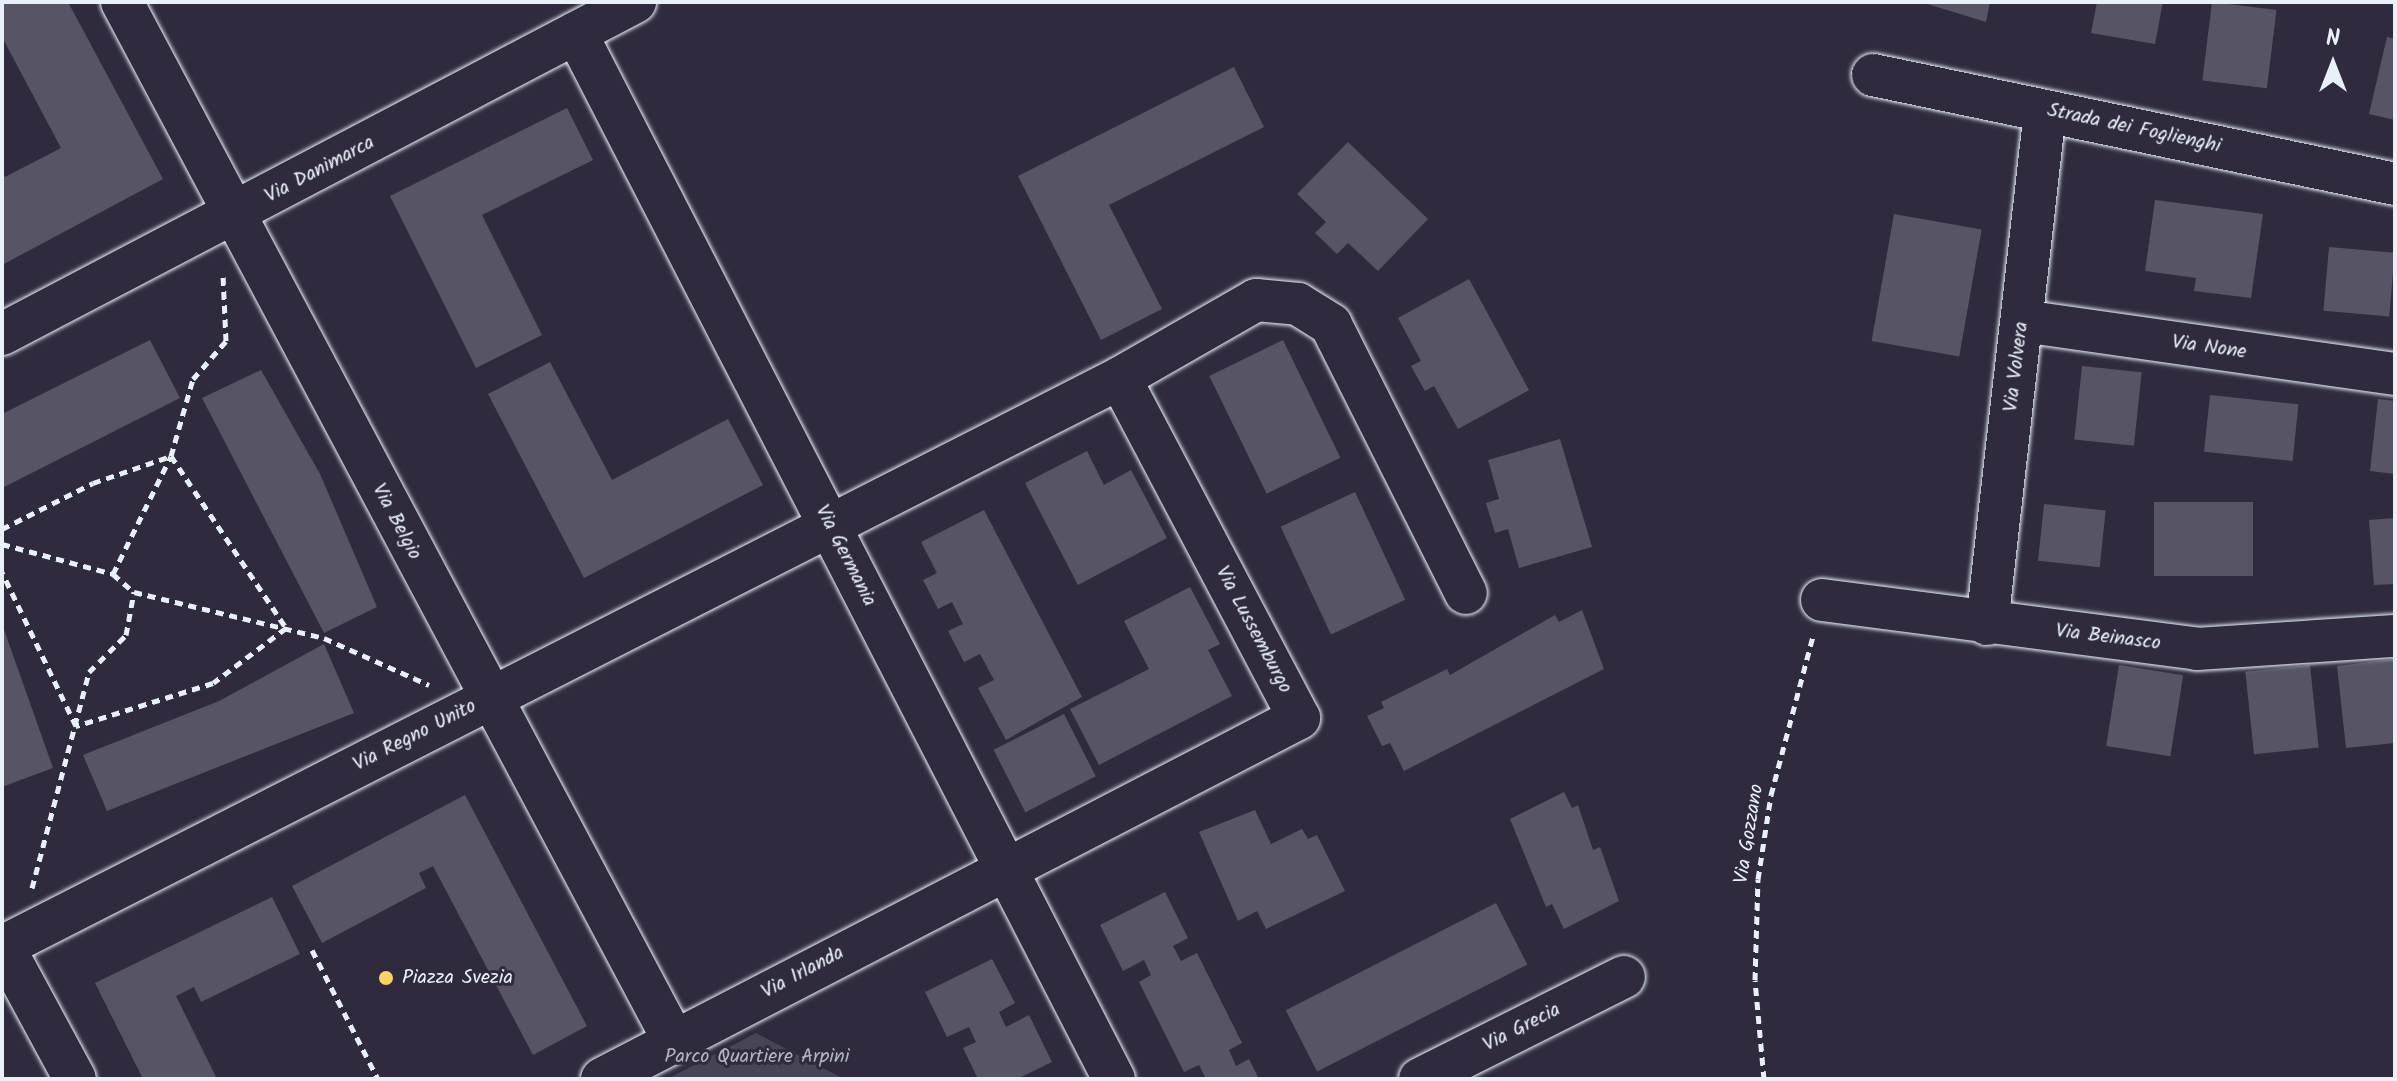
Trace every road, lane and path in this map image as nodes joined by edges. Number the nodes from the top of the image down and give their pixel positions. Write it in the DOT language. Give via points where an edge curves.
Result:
graph roads {
  1 [pos="122,2"];
  2 [pos="635,2"];
  3 [pos="576,33"];
  4 [pos="1873,75"];
  5 [pos="2045,111"];
  6 [pos="2395,184"];
  7 [pos="235,216"];
  8 [pos="2022,321"];
  9 [pos="2,334"];
  10 [pos="2395,374"];
  11 [pos="1120,378"];
  12 [pos="171,456"];
  13 [pos="827,522"];
  14 [pos="2,529"];
  15 [pos="2,544"];
  16 [pos="2,572"];
  17 [pos="113,574"];
  18 [pos="134,592"];
  19 [pos="1466,593"];
  20 [pos="1822,600"];
  21 [pos="1987,624"];
  22 [pos="286,628"];
  23 [pos="2395,636"];
  24 [pos="489,698"];
  25 [pos="76,726"];
  26 [pos="1005,867"];
  27 [pos="29,893"];
  28 [pos="2,946"];
  29 [pos="312,950"];
  30 [pos="1624,977"];
  31 [pos="674,1041"];
  32 [pos="75,1079"];
  33 [pos="378,1079"];
  34 [pos="602,1079"];
  35 [pos="1114,1079"];
  36 [pos="1420,1079"];
  37 [pos="1764,1079"];
  1 -- 7 [label="street, Via Belgio"];
  2 -- 3 [label="street, Via Danimarca"];
  3 -- 7 [label="street, Via Danimarca"];
  3 -- 13 [label="street, Via Germania"];
  4 -- 5 [label="street, Strada dei Foglienghi"];
  5 -- 6 [label="street, Strada dei Foglienghi"];
  5 -- 8 [label="street, Via Volvera"];
  7 -- 9 [label="street, Via Danimarca"];
  7 -- 12 [label="path" via="222,280 226,341 193,379"];
  7 -- 24 [label="street, Via Belgio"];
  8 -- 10 [label="street, Via None"];
  8 -- 21 [label="street, Via Volvera"];
  11 -- 13 [label="street"];
  11 -- 19 [label="street" via="1256,300 1298,304 1331,325"];
  11 -- 26 [label="street, Via Lussemburgo" via="1299,718"];
  12 -- 14 [label="path" via="93,483"];
  12 -- 17 [label="path"];
  12 -- 22 [label="path"];
  13 -- 24 [label="street, Via Regno Unito"];
  13 -- 26 [label="street, Via Germania"];
  15 -- 17 [label="path"];
  16 -- 25 [label="path"];
  17 -- 18 [label="path"];
  18 -- 22 [label="path"];
  18 -- 25 [label="path" via="126,635 89,672"];
  20 -- 21 [label="street, Via Beinasco"];
  20 -- 37 [label="path, Via Gozzano" via="1771,795 1758,879 1755,980"];
  21 -- 23 [label="street, Via Beinasco" via="2197,649"];
  22 -- 24 [label="path" via="355,650 419,683"];
  22 -- 25 [label="path" via="213,683"];
  24 -- 28 [label="street, Via Regno Unito"];
  24 -- 31 [label="street, Via Belgio"];
  25 -- 27 [label="path"];
  26 -- 31 [label="street, Via Irlanda"];
  26 -- 35 [label="street, Via Germania"];
  28 -- 32 [label="street"];
  29 -- 33 [label="path"];
  30 -- 36 [label="street, Via Grecia"];
  31 -- 34 [label="street, Via Irlanda"];
}
